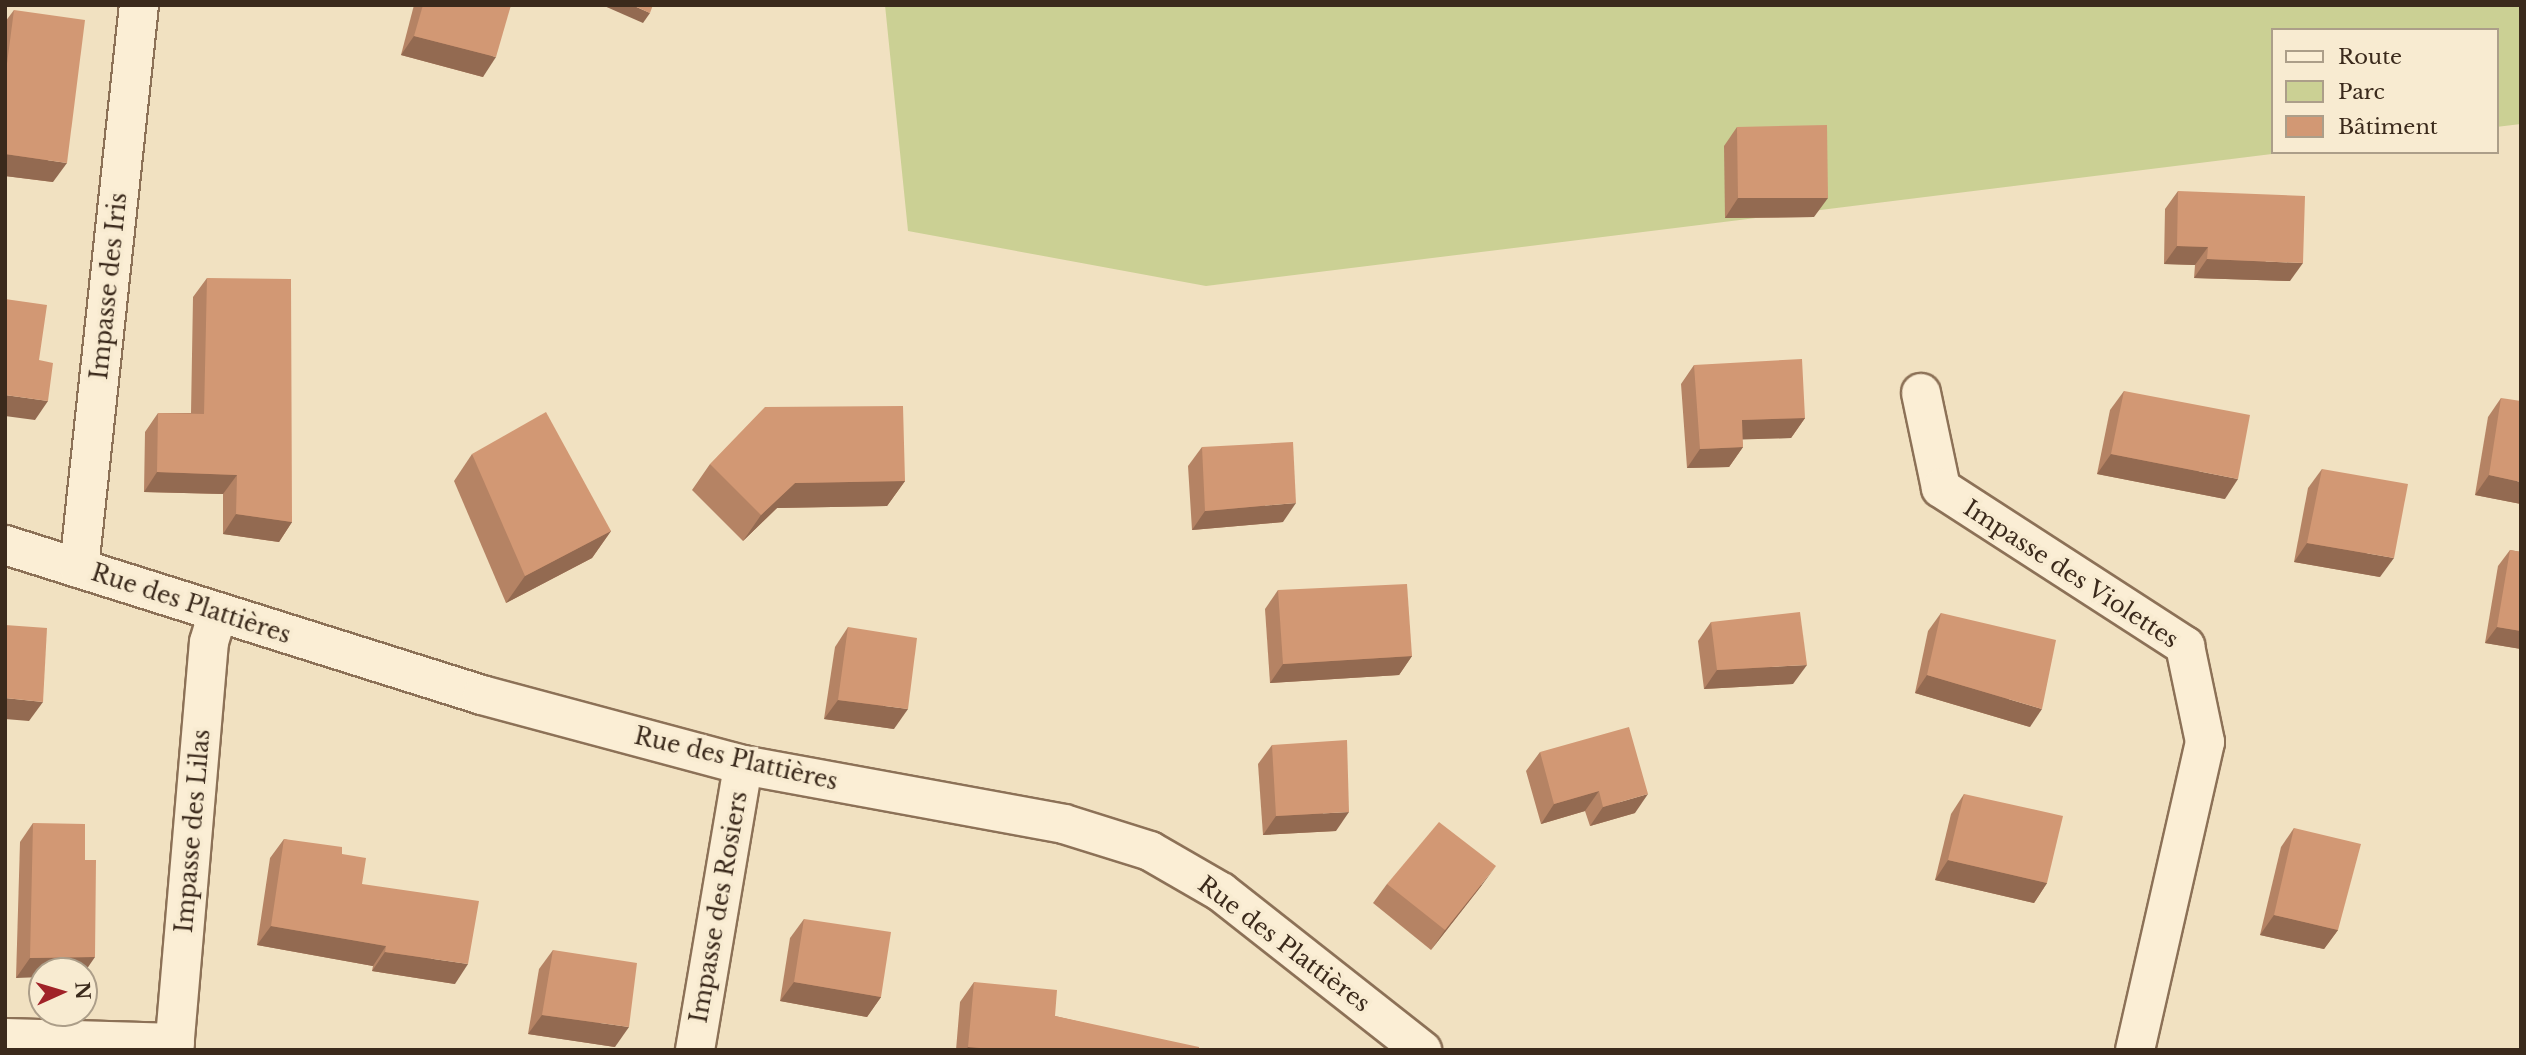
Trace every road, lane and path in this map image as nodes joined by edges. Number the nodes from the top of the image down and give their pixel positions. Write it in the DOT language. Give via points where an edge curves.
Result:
graph roads {
  1 [pos="139,5"];
  2 [pos="1921,393"];
  3 [pos="5,545"];
  4 [pos="79,568"];
  5 [pos="218,613"];
  6 [pos="743,765"];
  7 [pos="5,1038"];
  8 [pos="174,1047"];
  9 [pos="695,1050"];
  10 [pos="1422,1050"];
  11 [pos="2135,1050"];
  1 -- 4 [label="street, Impasse des Iris"];
  2 -- 11 [label="street, Impasse des Violettes" via="1941,488 2185,646 2205,742"];
  3 -- 4 [label="street, Rue des Plattières"];
  4 -- 5 [label="street, Rue des Plattières"];
  5 -- 6 [label="street, Rue des Plattières" via="482,695"];
  5 -- 8 [label="street, Impasse des Lilas" via="209,642"];
  6 -- 9 [label="street, Impasse des Rosiers"];
  6 -- 10 [label="street, Rue des Plattières" via="1064,824 1150,851 1220,892"];
  7 -- 8 [label="street"];
}
